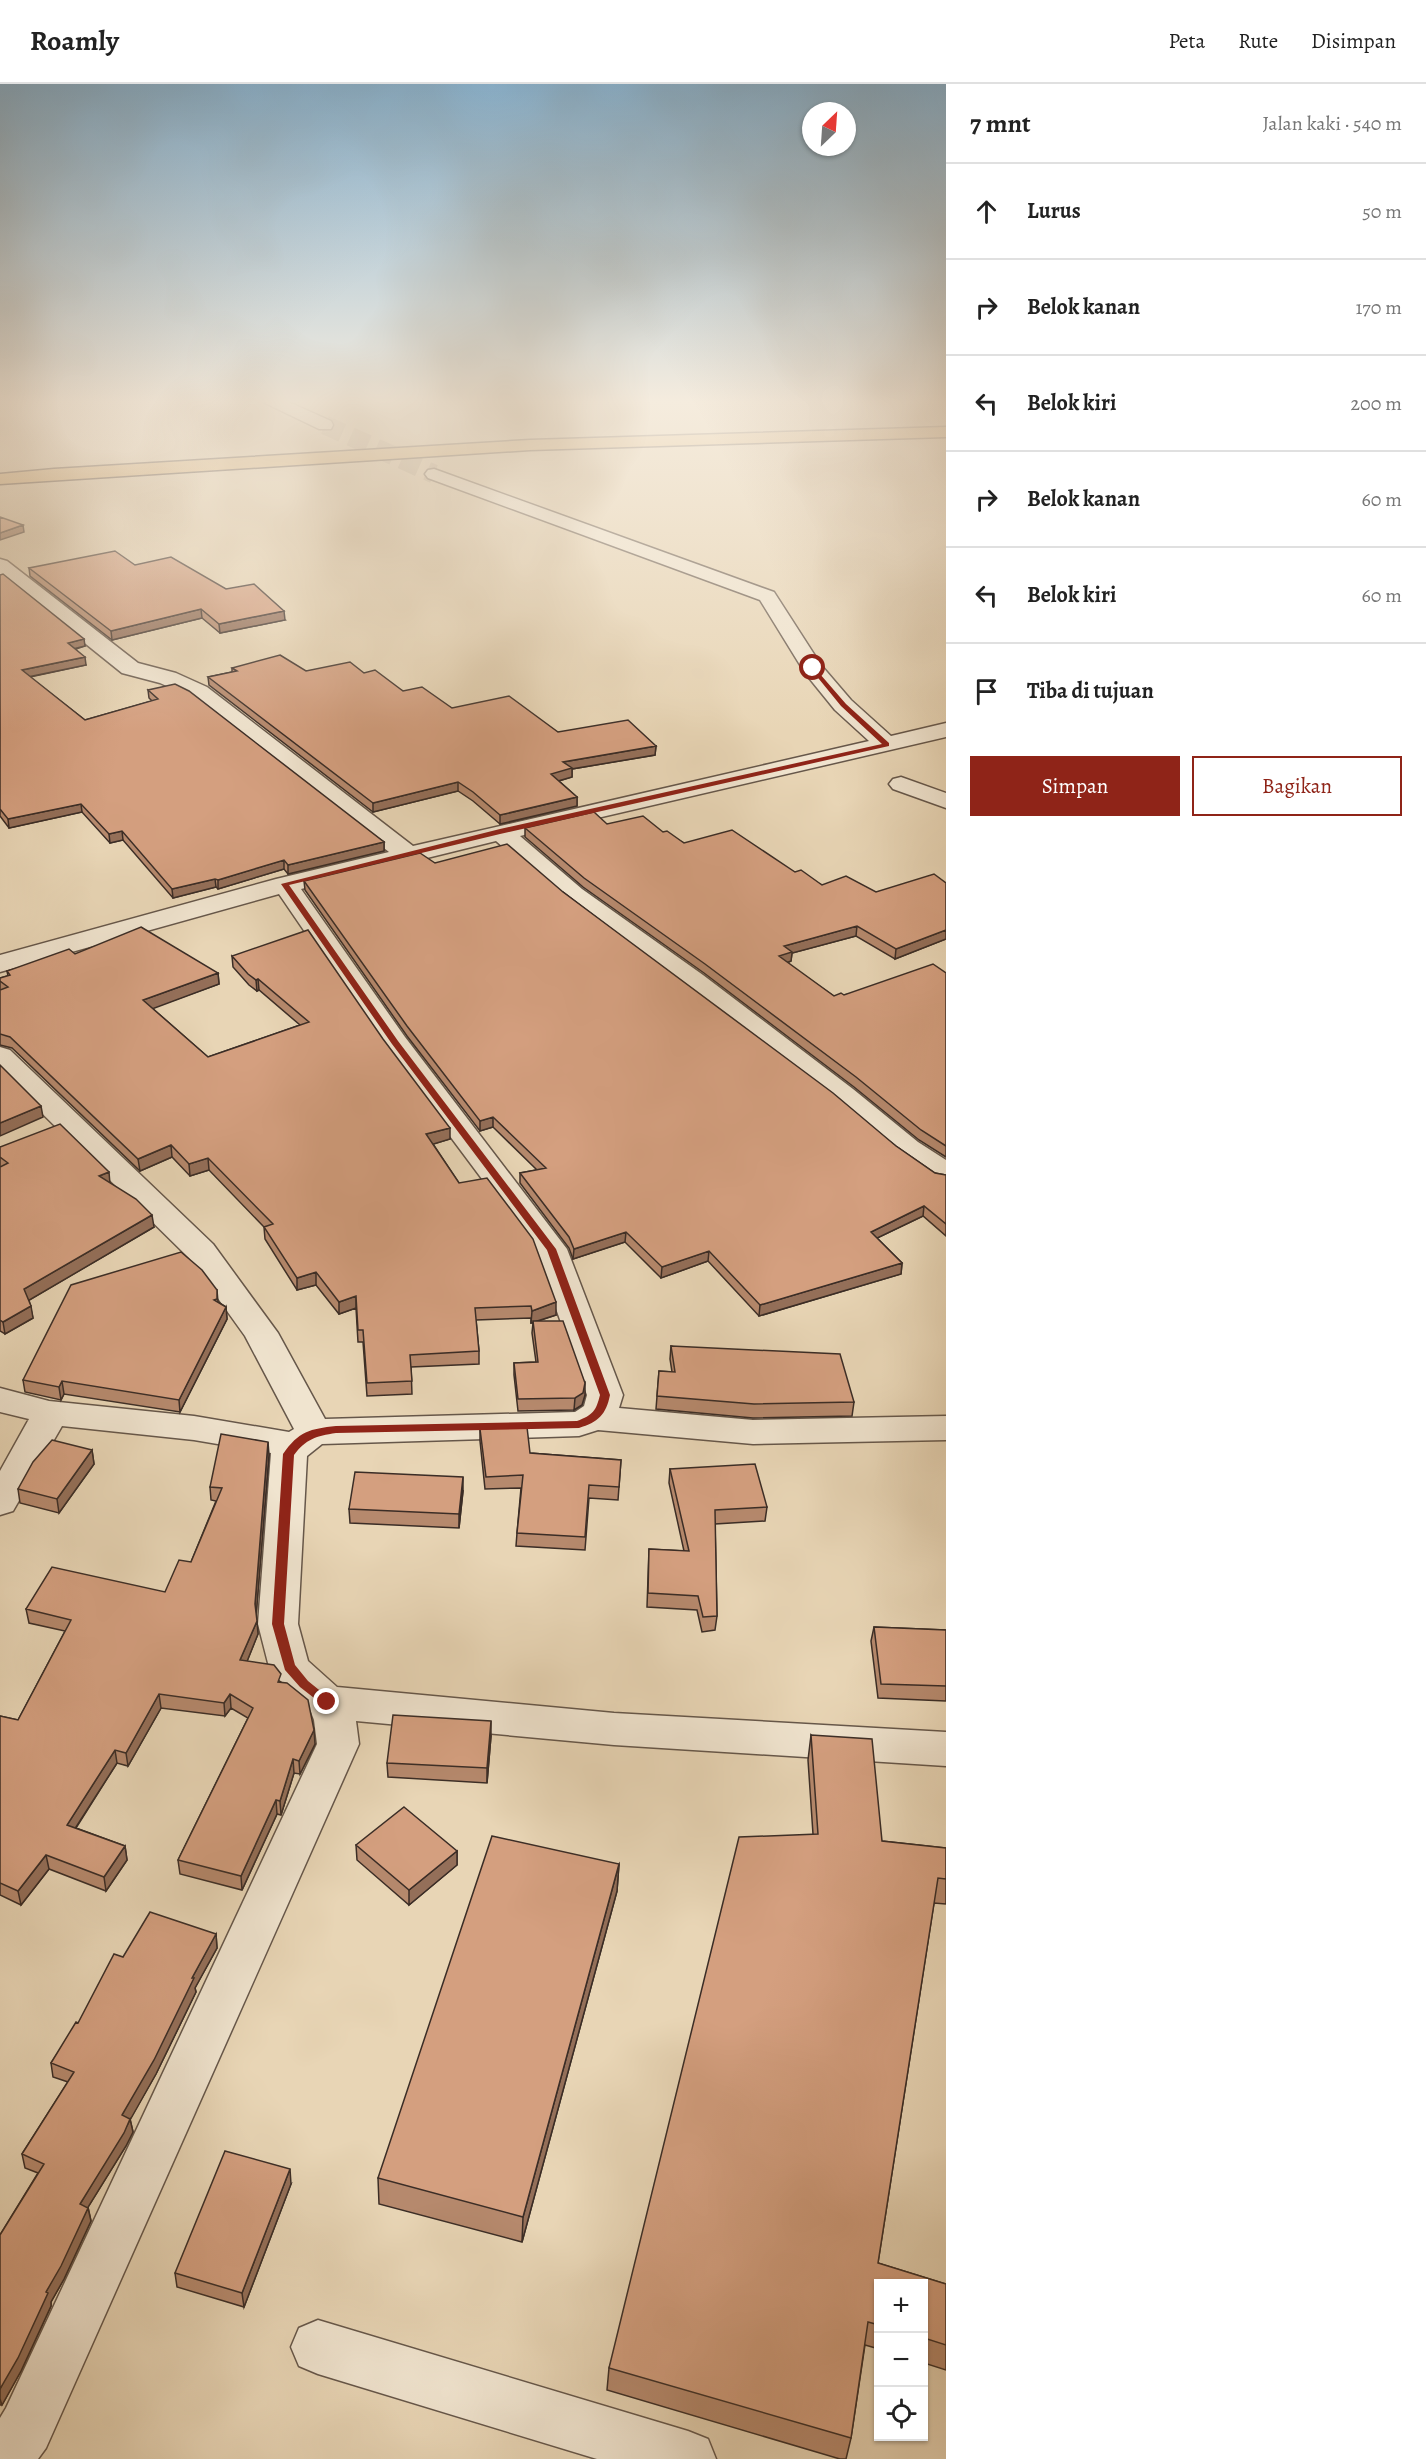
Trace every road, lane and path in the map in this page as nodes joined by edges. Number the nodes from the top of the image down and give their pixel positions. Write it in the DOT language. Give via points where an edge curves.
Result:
graph roads {
  1 [pos="532,511"];
  2 [pos="0,565"];
  3 [pos="946,730"];
  4 [pos="887,745"];
  5 [pos="901,784"];
  6 [pos="946,801"];
  7 [pos="500,832"];
  8 [pos="407,854"];
  9 [pos="285,884"];
  10 [pos="0,964"];
  11 [pos="0,1056"];
  12 [pos="68,1120"];
  13 [pos="39,1133"];
  14 [pos="946,1174"];
  15 [pos="0,1400"];
  16 [pos="49,1413"];
  17 [pos="596,1418"];
  18 [pos="946,1428"];
  19 [pos="305,1439"];
  20 [pos="0,1502"];
  21 [pos="327,1702"];
  22 [pos="946,1749"];
  23 [pos="318,2347"];
  24 [pos="0,2458"];
  25 [pos="688,2459"];
  1 -- 4 [label="street" via="766,596 813,668 843,705"];
  2 -- 8 [label="street" via="130,668 168,678 199,692"];
  3 -- 4 [label="street"];
  4 -- 7 [label="street"];
  5 -- 6 [label="street"];
  7 -- 8 [label="street"];
  7 -- 14 [label="street" via="573,894"];
  8 -- 9 [label="street"];
  9 -- 10 [label="street"];
  9 -- 17 [label="street" via="395,1043 551,1249 605,1395"];
  11 -- 12 [label="street"];
  12 -- 13 [label="street"];
  12 -- 19 [label="street" via="201,1251 261,1333"];
  15 -- 16 [label="street"];
  16 -- 19 [label="street"];
  16 -- 20 [label="street"];
  17 -- 18 [label="street" via="753,1432"];
  17 -- 19 [label="street" via="579,1424 336,1430"];
  19 -- 21 [label="street" via="289,1454 278,1624 289,1667"];
  21 -- 22 [label="street" via="614,1729"];
  21 -- 24 [label="street" via="335,1720 338,1744 26,2428"];
  23 -- 25 [label="street"];
}
